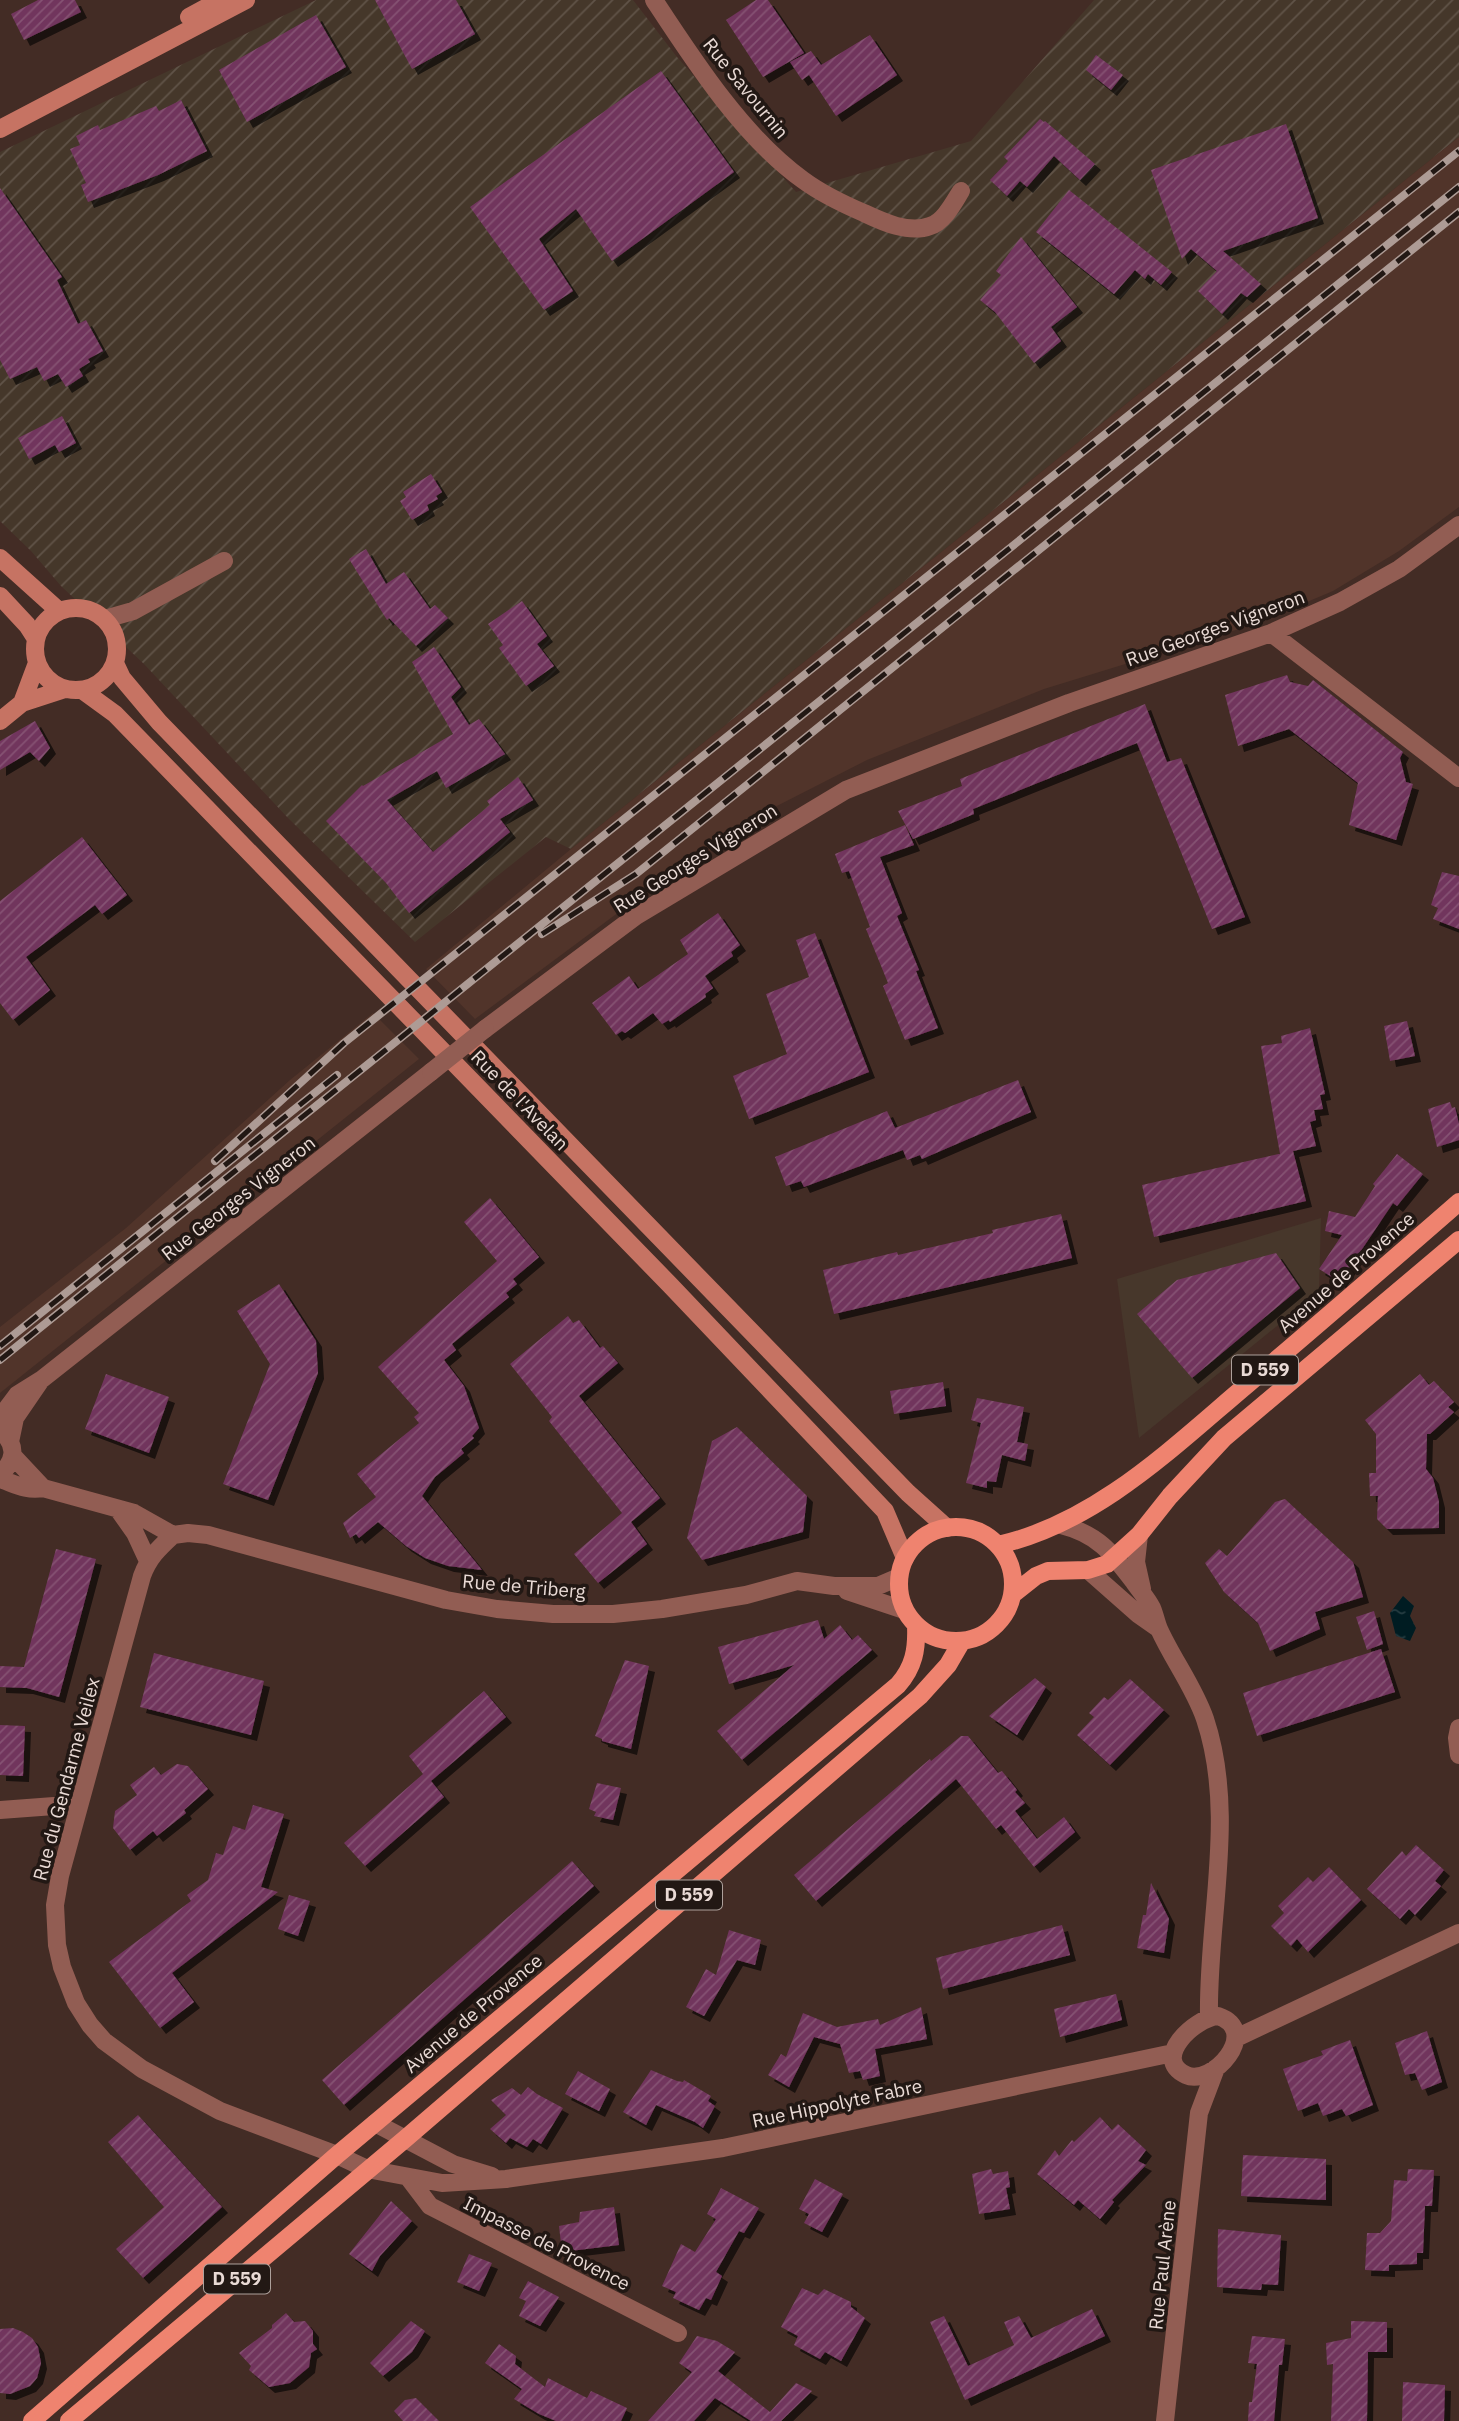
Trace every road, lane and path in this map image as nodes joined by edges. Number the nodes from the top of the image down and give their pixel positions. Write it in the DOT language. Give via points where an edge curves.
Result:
graph roads {
  1 [pos="220,0"];
  2 [pos="246,0"];
  3 [pos="654,0"];
  4 [pos="0,116"];
  5 [pos="0,129"];
  6 [pos="961,191"];
  7 [pos="1459,525"];
  8 [pos="0,558"];
  9 [pos="224,561"];
  10 [pos="0,596"];
  11 [pos="59,611"];
  12 [pos="106,619"];
  13 [pos="1271,633"];
  14 [pos="36,639"];
  15 [pos="37,663"];
  16 [pos="115,663"];
  17 [pos="74,689"];
  18 [pos="22,703"];
  19 [pos="0,721"];
  20 [pos="1459,778"];
  21 [pos="1459,1202"];
  22 [pos="1459,1240"];
  23 [pos="41,1381"];
  24 [pos="0,1418"];
  25 [pos="8,1443"];
  26 [pos="0,1476"];
  27 [pos="43,1488"];
  28 [pos="118,1509"];
  29 [pos="1061,1525"];
  30 [pos="947,1528"];
  31 [pos="173,1535"];
  32 [pos="1139,1535"];
  33 [pos="998,1545"];
  34 [pos="1115,1556"];
  35 [pos="905,1558"];
  36 [pos="148,1561"];
  37 [pos="1088,1570"];
  38 [pos="899,1577"];
  39 [pos="834,1586"];
  40 [pos="1143,1592"];
  41 [pos="1012,1595"];
  42 [pos="904,1610"];
  43 [pos="916,1626"];
  44 [pos="1159,1629"];
  45 [pos="962,1641"];
  46 [pos="1459,1728"];
  47 [pos="1459,1755"];
  48 [pos="77,1809"];
  49 [pos="0,1810"];
  50 [pos="1459,1933"];
  51 [pos="1209,2017"];
  52 [pos="1236,2038"];
  53 [pos="1173,2053"];
  54 [pos="1216,2068"];
  55 [pos="1186,2075"];
  56 [pos="1199,2113"];
  57 [pos="375,2123"];
  58 [pos="405,2139"];
  59 [pos="337,2155"];
  60 [pos="367,2169"];
  61 [pos="408,2177"];
  62 [pos="506,2179"];
  63 [pos="678,2333"];
  64 [pos="32,2421"];
  65 [pos="69,2421"];
  66 [pos="1165,2421"];
  1 -- 4 [label="main road"];
  2 -- 5 [label="main road"];
  3 -- 6 [label="street, Rue Savournin" via="744,123 794,172 824,193 878,220 909,229 931,226"];
  7 -- 13 [label="street, Rue Georges Vigneron" via="1399,569"];
  8 -- 11 [label="main road"];
  9 -- 12 [label="street" via="133,611"];
  10 -- 14 [label="main road"];
  11 -- 12 [label="main road" via="84,608"];
  11 -- 14 [label="main road"];
  12 -- 16 [label="main road" via="117,640"];
  13 -- 20 [label="street"];
  13 -- 23 [label="street, Rue Georges Vigneron, bridge" via="1069,703 846,790 636,916 485,1029"];
  14 -- 15 [label="main road"];
  15 -- 17 [label="main road" via="53,683"];
  15 -- 18 [label="main road"];
  16 -- 17 [label="main road" via="102,681"];
  16 -- 30 [label="main road, Rue de l'Avelan" via="159,722"];
  17 -- 18 [label="main road"];
  17 -- 35 [label="main road, Rue de l'Avelan" via="98,700 125,724 671,1286 885,1511"];
  18 -- 19 [label="main road"];
  21 -- 29 [label="main road, Avenue de Provence / D 559" via="1147,1470"];
  22 -- 32 [label="main road, D 559" via="1224,1438"];
  23 -- 24 [label="street, Rue Georges Vigneron" via="17,1395"];
  23 -- 25 [label="street, Rue Georges Vigneron" via="15,1418"];
  25 -- 26 [label="street, Rue Georges Vigneron" via="11,1463"];
  25 -- 27 [label="street"];
  26 -- 27 [label="street, Rue de Triberg" via="32,1490"];
  27 -- 28 [label="street, Rue de Triberg"];
  28 -- 31 [label="street, Rue de Triberg"];
  28 -- 36 [label="street"];
  29 -- 33 [label="main road, D 559"];
  29 -- 34 [label="street" via="1079,1529"];
  30 -- 33 [label="main road" via="974,1530"];
  30 -- 35 [label="main road" via="922,1538"];
  31 -- 36 [label="street"];
  31 -- 39 [label="street, Rue de Triberg" via="208,1535 446,1600 553,1614 662,1609 747,1595 797,1581"];
  32 -- 34 [label="main road, D 559"];
  32 -- 40 [label="street" via="1136,1562"];
  33 -- 41 [label="main road" via="1011,1568"];
  34 -- 37 [label="main road, D 559"];
  34 -- 40 [label="street"];
  35 -- 38 [label="main road"];
  36 -- 48 [label="street, Rue du Gendarme Veilex"];
  37 -- 41 [label="main road, D 559" via="1048,1571"];
  37 -- 44 [label="street"];
  38 -- 39 [label="street, Rue de Triberg" via="878,1586"];
  38 -- 42 [label="main road"];
  39 -- 42 [label="street, Rue de Triberg"];
  40 -- 44 [label="street"];
  41 -- 45 [label="main road" via="995,1626"];
  42 -- 43 [label="main road"];
  43 -- 45 [label="main road" via="930,1635"];
  43 -- 57 [label="main road, Avenue de Provence / D 559" via="913,1663 898,1685"];
  44 -- 51 [label="street" via="1205,1719 1217,1779 1219,1836"];
  45 -- 58 [label="main road, D 559" via="920,1696"];
  46 -- 47 [label="street"];
  48 -- 49 [label="street"];
  48 -- 59 [label="street, Rue du Gendarme Veilex" via="60,1876 55,1924 62,1966 90,2025 120,2055 170,2085 220,2110"];
  50 -- 52 [label="street"];
  51 -- 52 [label="street" via="1225,2019"];
  51 -- 53 [label="street" via="1186,2032"];
  52 -- 54 [label="street"];
  53 -- 55 [label="street"];
  53 -- 62 [label="street, Rue Hippolyte Fabre" via="723,2148"];
  54 -- 55 [label="street" via="1195,2077"];
  54 -- 56 [label="street, Rue Paul Arène"];
  55 -- 56 [label="street, Rue Paul Arène"];
  56 -- 66 [label="street, Rue Paul Arène"];
  57 -- 58 [label="street, Rue Hippolyte Fabre"];
  57 -- 59 [label="main road, Avenue de Provence / D 559"];
  58 -- 60 [label="main road, D 559"];
  58 -- 62 [label="street, Rue Hippolyte Fabre" via="453,2164"];
  59 -- 60 [label="street, Rue du Gendarme Veilex"];
  59 -- 64 [label="main road, Avenue de Provence / D 559"];
  60 -- 61 [label="street, Rue Hippolyte Fabre"];
  60 -- 65 [label="main road, D 559"];
  61 -- 62 [label="street, Rue Hippolyte Fabre" via="442,2183"];
  61 -- 63 [label="street, Impasse de Provence" via="430,2206"];
}
